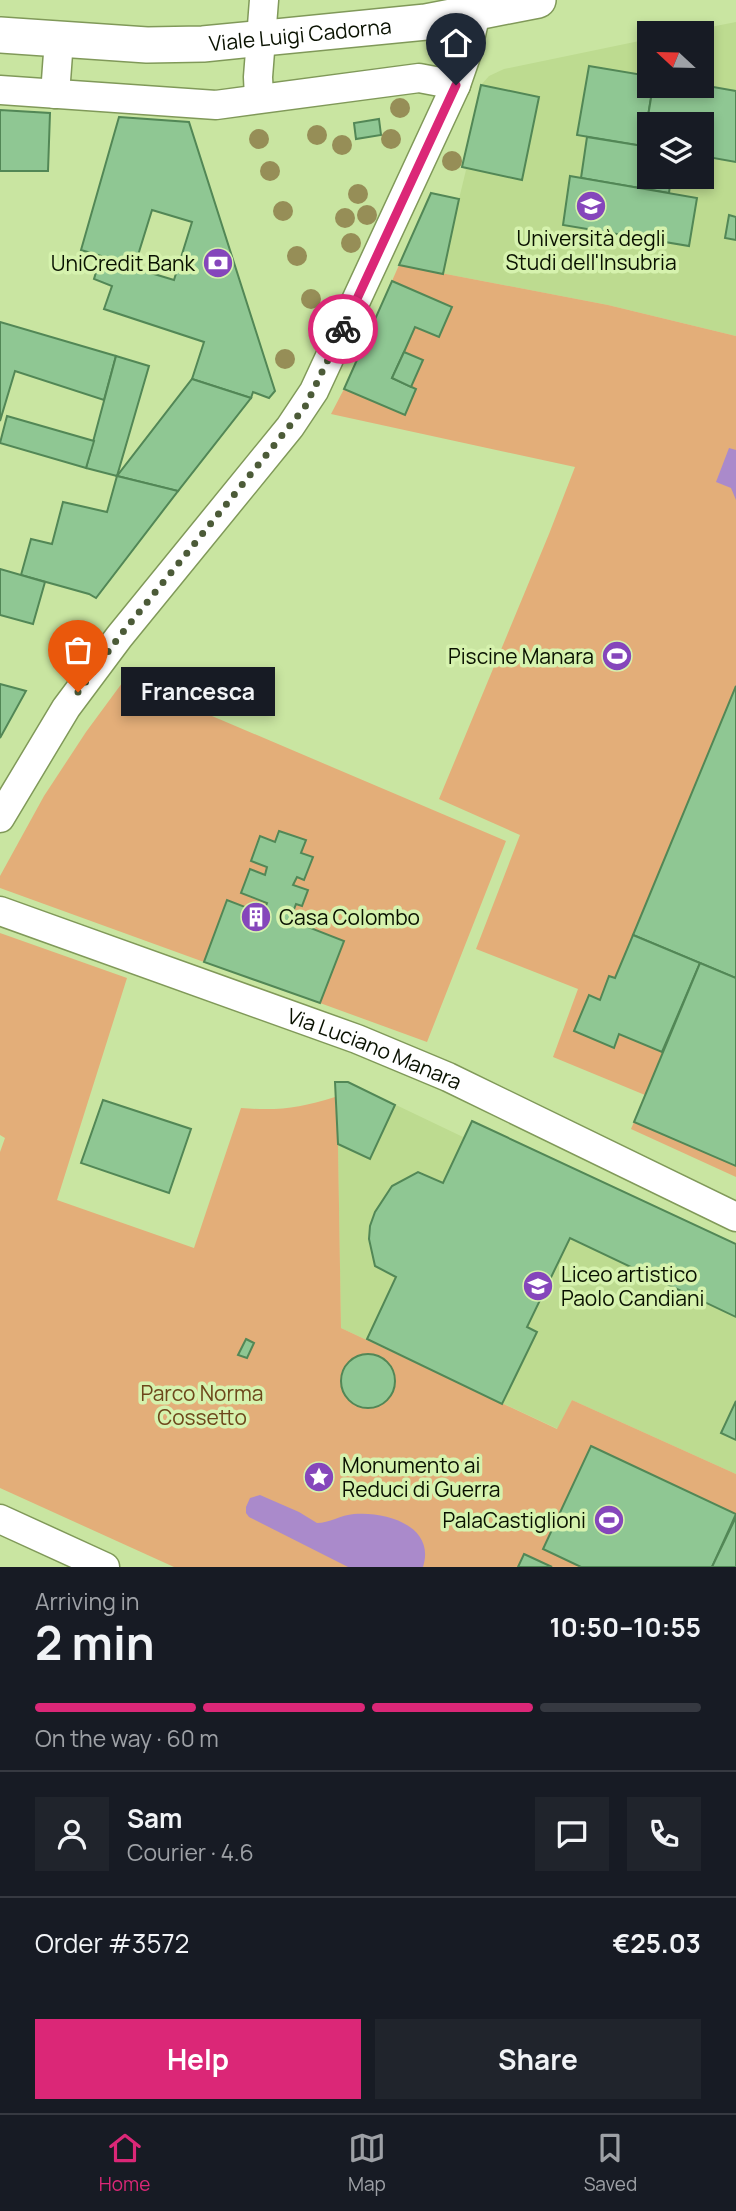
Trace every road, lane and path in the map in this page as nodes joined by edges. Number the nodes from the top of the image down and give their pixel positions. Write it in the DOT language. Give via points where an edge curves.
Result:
graph roads {
  1 [pos="264,0"];
  2 [pos="538,0"];
  3 [pos="478,7"];
  4 [pos="0,36"];
  5 [pos="261,39"];
  6 [pos="59,40"];
  7 [pos="456,85"];
  8 [pos="0,90"];
  9 [pos="55,94"];
  10 [pos="259,98"];
  11 [pos="0,818"];
  12 [pos="0,911"];
  13 [pos="736,1217"];
  14 [pos="0,1519"];
  15 [pos="104,1567"];
  1 -- 5 [label="street"];
  2 -- 3 [label="main road, Viale Luigi Cadorna"];
  3 -- 5 [label="main road, Viale Luigi Cadorna" via="426,22"];
  3 -- 7 [label="street"];
  4 -- 6 [label="main road, Viale Luigi Cadorna"];
  5 -- 6 [label="main road, Viale Luigi Cadorna" via="147,45"];
  5 -- 10 [label="street"];
  6 -- 9 [label="street"];
  7 -- 10 [label="street" via="419,78"];
  7 -- 11 [label="street" via="305,407 119,637 74,698"];
  8 -- 9 [label="street"];
  9 -- 10 [label="street" via="216,105"];
  12 -- 13 [label="street, Via Luciano Manara" via="365,1043 485,1094"];
  14 -- 15 [label="street"];
}
